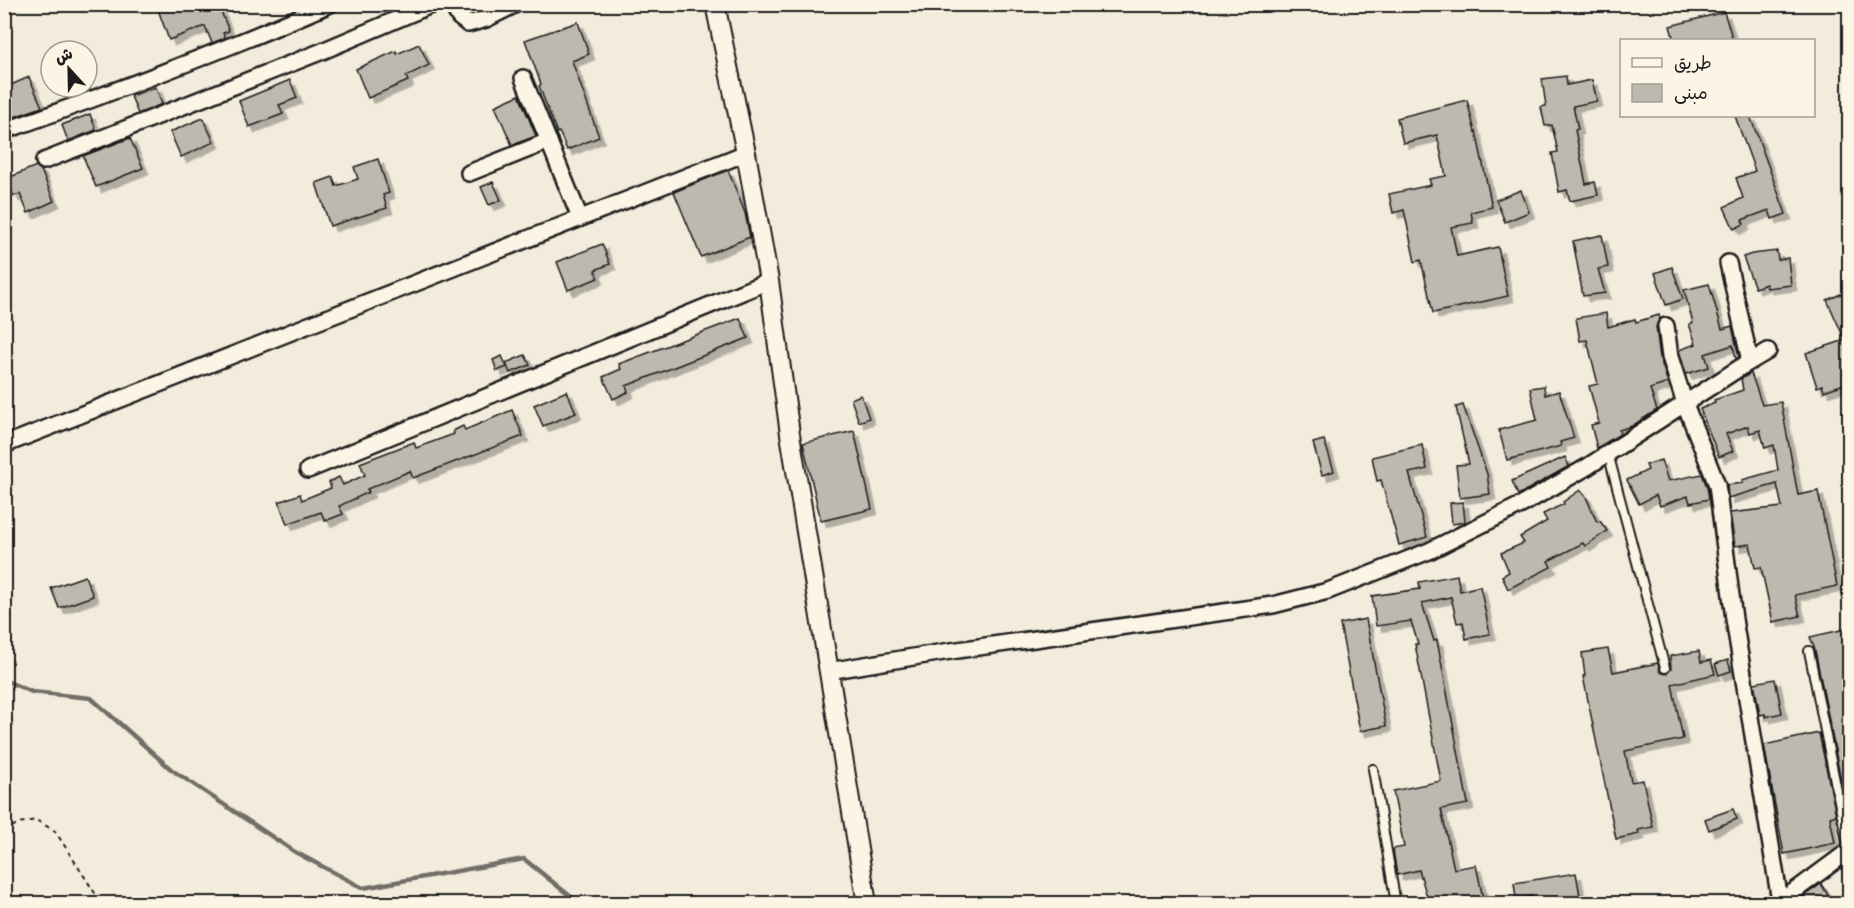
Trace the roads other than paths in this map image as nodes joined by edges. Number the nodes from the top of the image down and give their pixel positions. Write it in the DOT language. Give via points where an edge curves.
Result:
graph roads {
  1 [pos="330,4"];
  2 [pos="433,4"];
  3 [pos="452,4"];
  4 [pos="516,4"];
  5 [pos="715,4"];
  6 [pos="523,78"];
  7 [pos="4,131"];
  8 [pos="549,141"];
  9 [pos="746,153"];
  10 [pos="44,161"];
  11 [pos="469,173"];
  12 [pos="580,218"];
  13 [pos="1728,263"];
  14 [pos="770,281"];
  15 [pos="1666,326"];
  16 [pos="1768,351"];
  17 [pos="1750,361"];
  18 [pos="1685,404"];
  19 [pos="4,445"];
  20 [pos="1608,453"];
  21 [pos="308,470"];
  22 [pos="1809,651"];
  23 [pos="1665,668"];
  24 [pos="828,671"];
  25 [pos="1373,769"];
  26 [pos="1849,851"];
  27 [pos="1778,902"];
  28 [pos="867,903"];
  29 [pos="1396,903"];
  1 -- 7 [label="street" via="220,51"];
  2 -- 10 [label="street"];
  3 -- 4 [label="street" via="468,24"];
  5 -- 9 [label="street"];
  6 -- 8 [label="street"];
  8 -- 11 [label="street"];
  8 -- 12 [label="street"];
  9 -- 12 [label="street"];
  9 -- 14 [label="street"];
  12 -- 19 [label="street"];
  13 -- 17 [label="street"];
  14 -- 21 [label="street"];
  14 -- 24 [label="street"];
  15 -- 18 [label="street" via="1670,357"];
  16 -- 17 [label="street"];
  17 -- 18 [label="street"];
  18 -- 20 [label="street"];
  18 -- 27 [label="street" via="1717,485"];
  20 -- 23 [label="lane"];
  20 -- 24 [label="street" via="1523,504 1429,551 1328,591 1273,604"];
  22 -- 26 [label="lane"];
  24 -- 28 [label="street"];
  25 -- 29 [label="lane"];
  26 -- 27 [label="street"];
}
